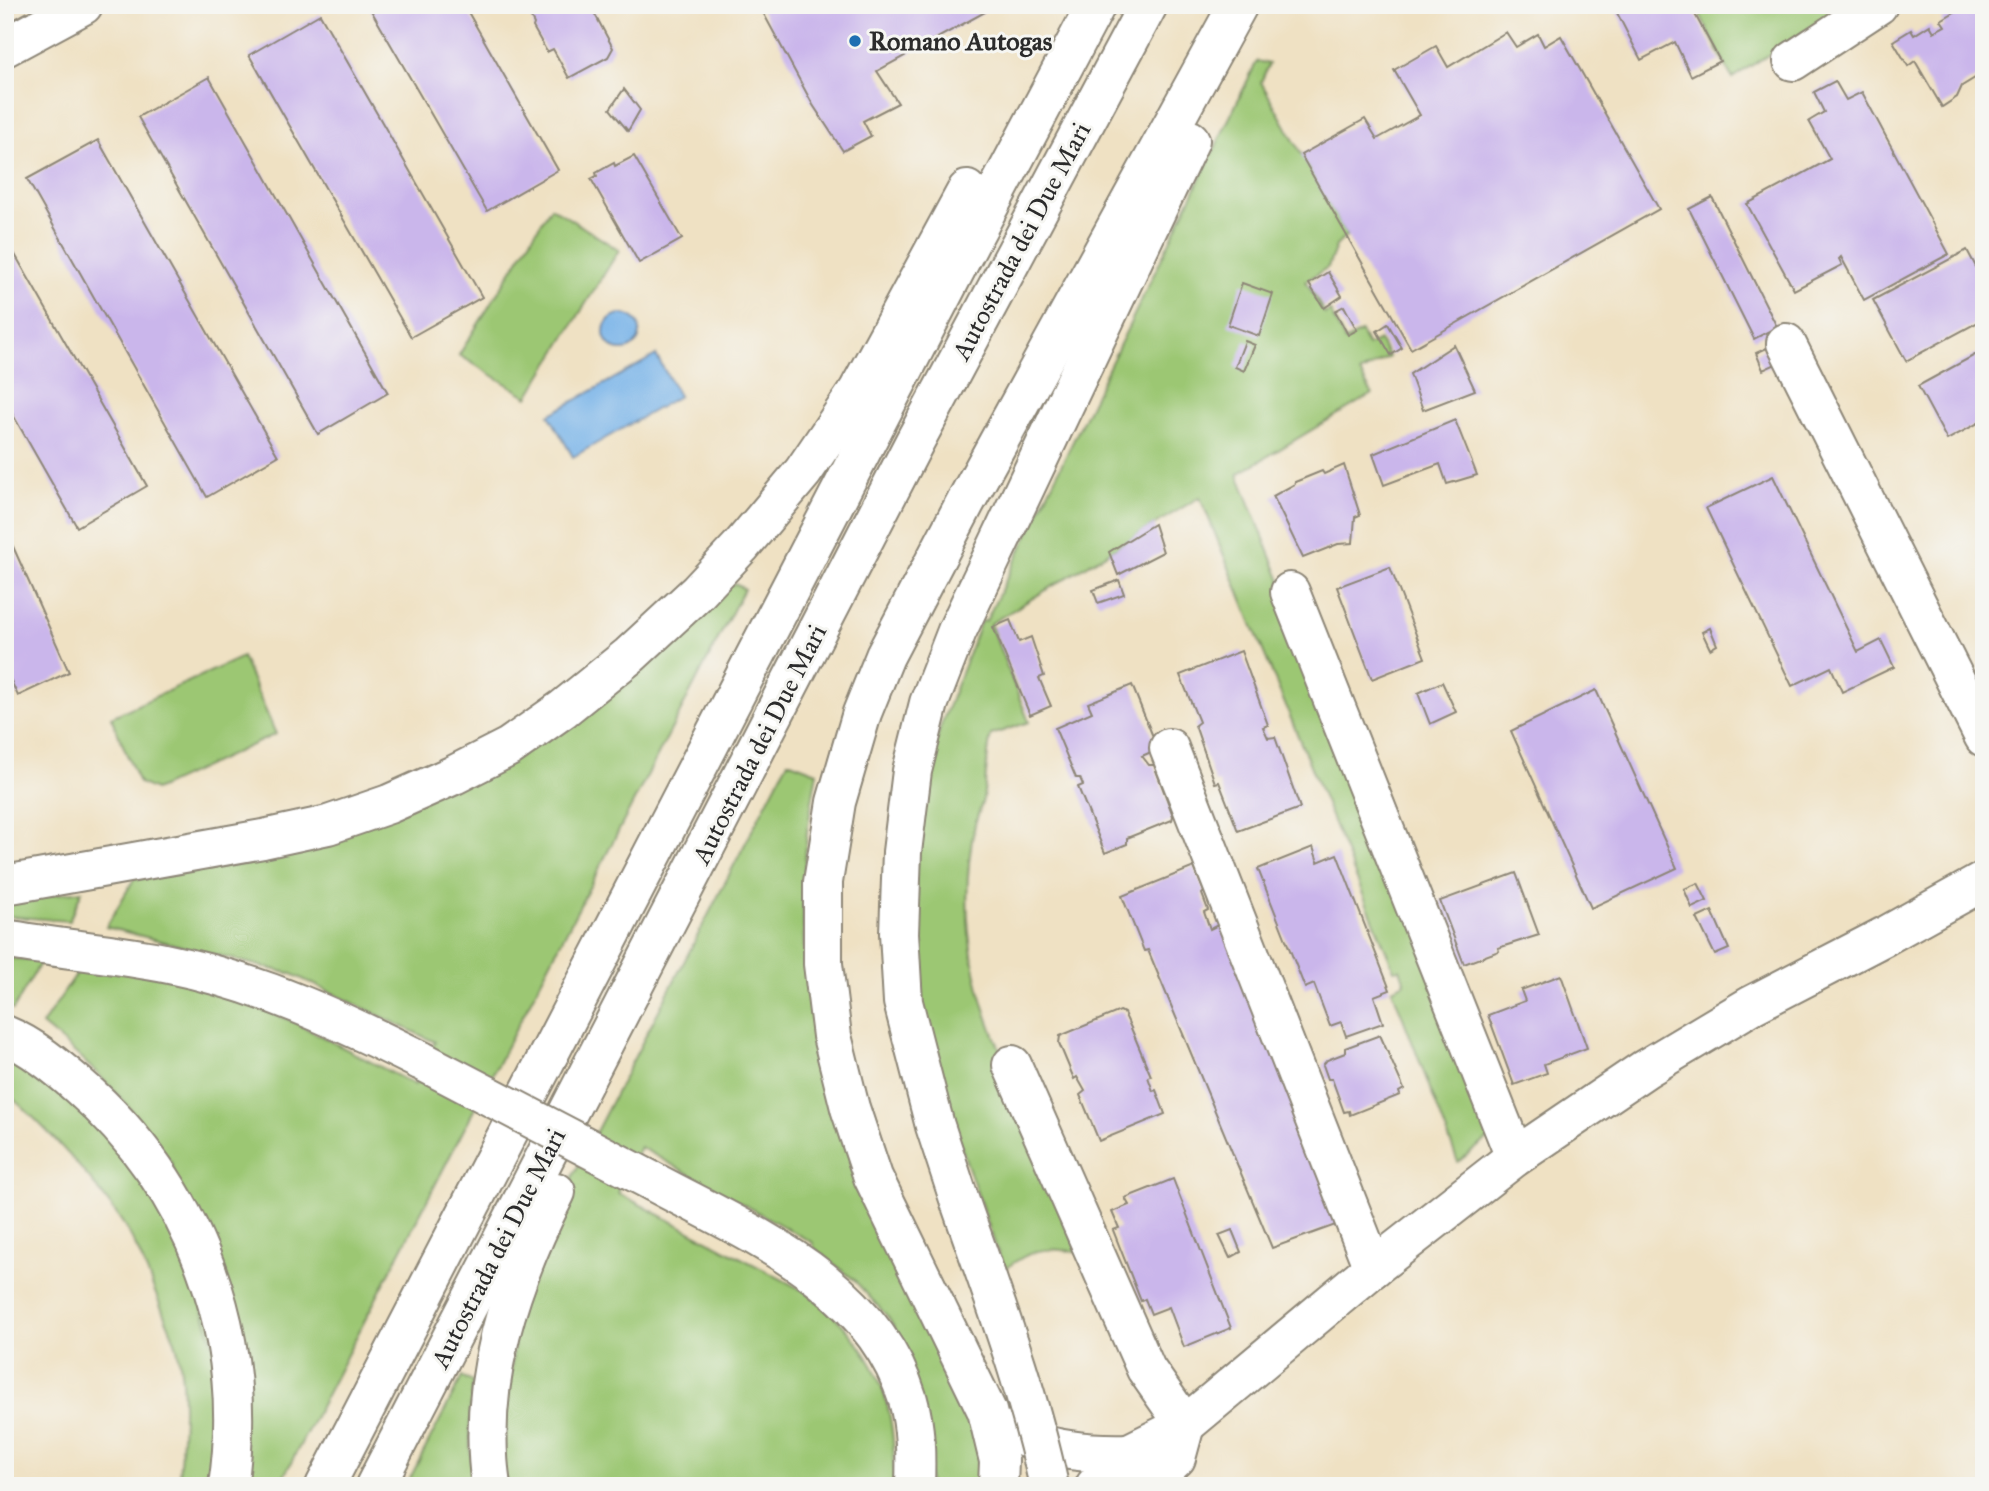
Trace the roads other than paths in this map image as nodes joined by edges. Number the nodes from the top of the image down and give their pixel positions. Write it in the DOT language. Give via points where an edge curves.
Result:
graph roads {
  1 [pos="83,5"];
  2 [pos="1072,5"];
  3 [pos="1096,5"];
  4 [pos="1147,5"];
  5 [pos="1238,5"];
  6 [pos="1254,5"];
  7 [pos="1878,5"];
  8 [pos="5,47"];
  9 [pos="1793,61"];
  10 [pos="998,283"];
  11 [pos="1786,343"];
  12 [pos="1290,592"];
  13 [pos="1984,737"];
  14 [pos="1169,748"];
  15 [pos="1984,881"];
  16 [pos="5,885"];
  17 [pos="13,943"];
  18 [pos="5,1035"];
  19 [pos="1012,1065"];
  20 [pos="1516,1157"];
  21 [pos="1373,1268"];
  22 [pos="987,1410"];
  23 [pos="1185,1425"];
  24 [pos="1137,1469"];
  25 [pos="228,1486"];
  26 [pos="325,1486"];
  27 [pos="375,1486"];
  28 [pos="491,1486"];
  29 [pos="915,1486"];
  30 [pos="998,1486"];
  31 [pos="1049,1486"];
  32 [pos="1095,1486"];
  1 -- 8 [label="main road"];
  2 -- 16 [label="main road" via="835,427 741,546 630,655 509,747 389,804 276,837"];
  3 -- 26 [label="main road, Autostrada dei Due Mari"];
  4 -- 10 [label="main road, Autostrada dei Due Mari"];
  5 -- 22 [label="main road" via="886,656 862,713 836,802 823,882 823,964 832,1036 873,1177"];
  6 -- 31 [label="main road, bridge" via="957,631 929,703 912,771 901,866 903,1002 935,1126 1016,1361"];
  7 -- 9 [label="main road"];
  10 -- 27 [label="main road, Autostrada dei Due Mari"];
  10 -- 28 [label="main road" via="751,815 525,1257 501,1328 492,1374 488,1422"];
  11 -- 13 [label="main road"];
  12 -- 20 [label="main road"];
  14 -- 21 [label="main road"];
  15 -- 20 [label="main road" via="1752,1005 1645,1069"];
  17 -- 29 [label="main road, bridge" via="169,964 269,992 317,1011 422,1061 794,1259 858,1312 888,1354 914,1430"];
  18 -- 25 [label="main road" via="58,1068 96,1101 139,1149 174,1201 199,1250 229,1352 233,1401"];
  19 -- 23 [label="main road" via="1146,1369"];
  20 -- 21 [label="main road"];
  21 -- 23 [label="main road"];
  22 -- 24 [label="main road" via="1019,1435 1051,1447 1106,1454"];
  22 -- 30 [label="main road" via="999,1461"];
  23 -- 24 [label="main road"];
  24 -- 32 [label="main road"];
}
